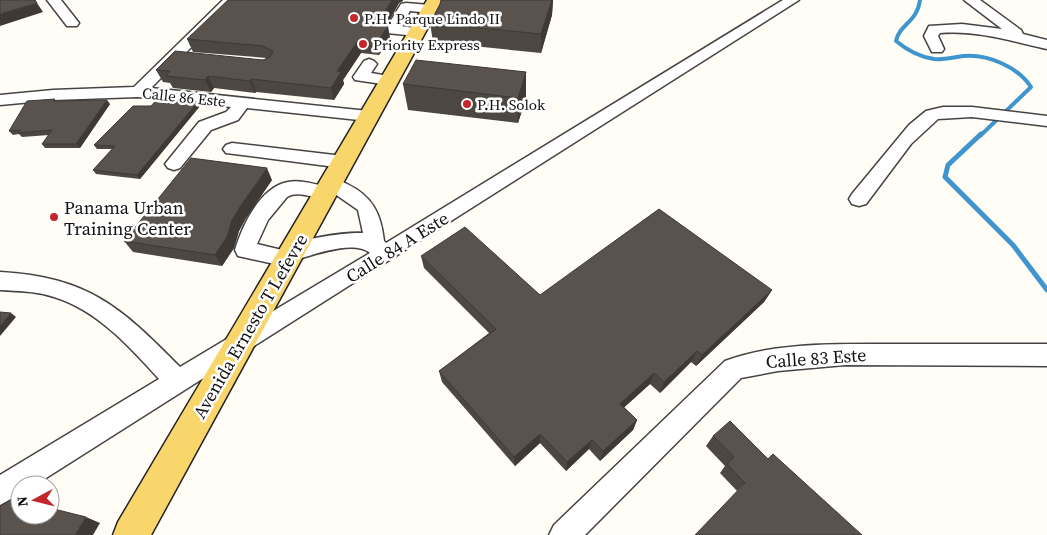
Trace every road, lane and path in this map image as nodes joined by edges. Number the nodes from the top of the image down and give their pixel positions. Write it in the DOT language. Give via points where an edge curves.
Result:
graph roads {
  1 [pos="54,0"];
  2 [pos="230,0"];
  3 [pos="792,0"];
  4 [pos="971,0"];
  5 [pos="432,4"];
  6 [pos="72,23"];
  7 [pos="1026,40"];
  8 [pos="1047,45"];
  9 [pos="937,49"];
  10 [pos="174,56"];
  11 [pos="193,58"];
  12 [pos="369,64"];
  13 [pos="389,80"];
  14 [pos="138,92"];
  15 [pos="0,100"];
  16 [pos="243,103"];
  17 [pos="368,116"];
  18 [pos="1047,121"];
  19 [pos="232,149"];
  20 [pos="174,164"];
  21 [pos="333,180"];
  22 [pos="859,199"];
  23 [pos="379,249"];
  24 [pos="290,256"];
  25 [pos="0,280"];
  26 [pos="240,342"];
  27 [pos="1047,356"];
  28 [pos="177,381"];
  29 [pos="0,491"];
  30 [pos="130,535"];
  31 [pos="564,535"];
  1 -- 6 [label="street"];
  2 -- 10 [label="street"];
  3 -- 23 [label="street, Calle 84 A Este"];
  4 -- 7 [label="street"];
  5 -- 13 [label="main road, Avenida Ernesto T Lefevre"];
  7 -- 8 [label="street"];
  7 -- 9 [label="street" via="968,29 934,29 930,36"];
  10 -- 11 [label="street"];
  10 -- 14 [label="street"];
  12 -- 13 [label="street" via="361,77"];
  13 -- 17 [label="main road, Avenida Ernesto T Lefevre"];
  14 -- 15 [label="street, Calle 86 Este"];
  14 -- 16 [label="street, Calle 86 Este"];
  16 -- 17 [label="street, Calle 86 Este"];
  16 -- 20 [label="street" via="232,116 205,126"];
  17 -- 21 [label="main road, Avenida Ernesto T Lefevre"];
  18 -- 22 [label="street" via="952,112 932,115 918,125"];
  19 -- 21 [label="street"];
  21 -- 23 [label="street" via="366,207"];
  21 -- 24 [label="main road, Avenida Ernesto T Lefevre"];
  21 -- 24 [label="street" via="276,194 244,250"];
  23 -- 24 [label="street" via="353,240"];
  23 -- 26 [label="street, Calle 84 A Este"];
  24 -- 26 [label="main road, Avenida Ernesto T Lefevre"];
  25 -- 28 [label="street" via="24,280 72,293 102,309 125,327"];
  26 -- 28 [label="street, Calle 84 A Este"];
  26 -- 30 [label="main road, Avenida Ernesto T Lefevre"];
  27 -- 31 [label="street, Calle 83 Este" via="835,354 766,361 734,369"];
  28 -- 29 [label="street, Calle 84 A Este"];
}
